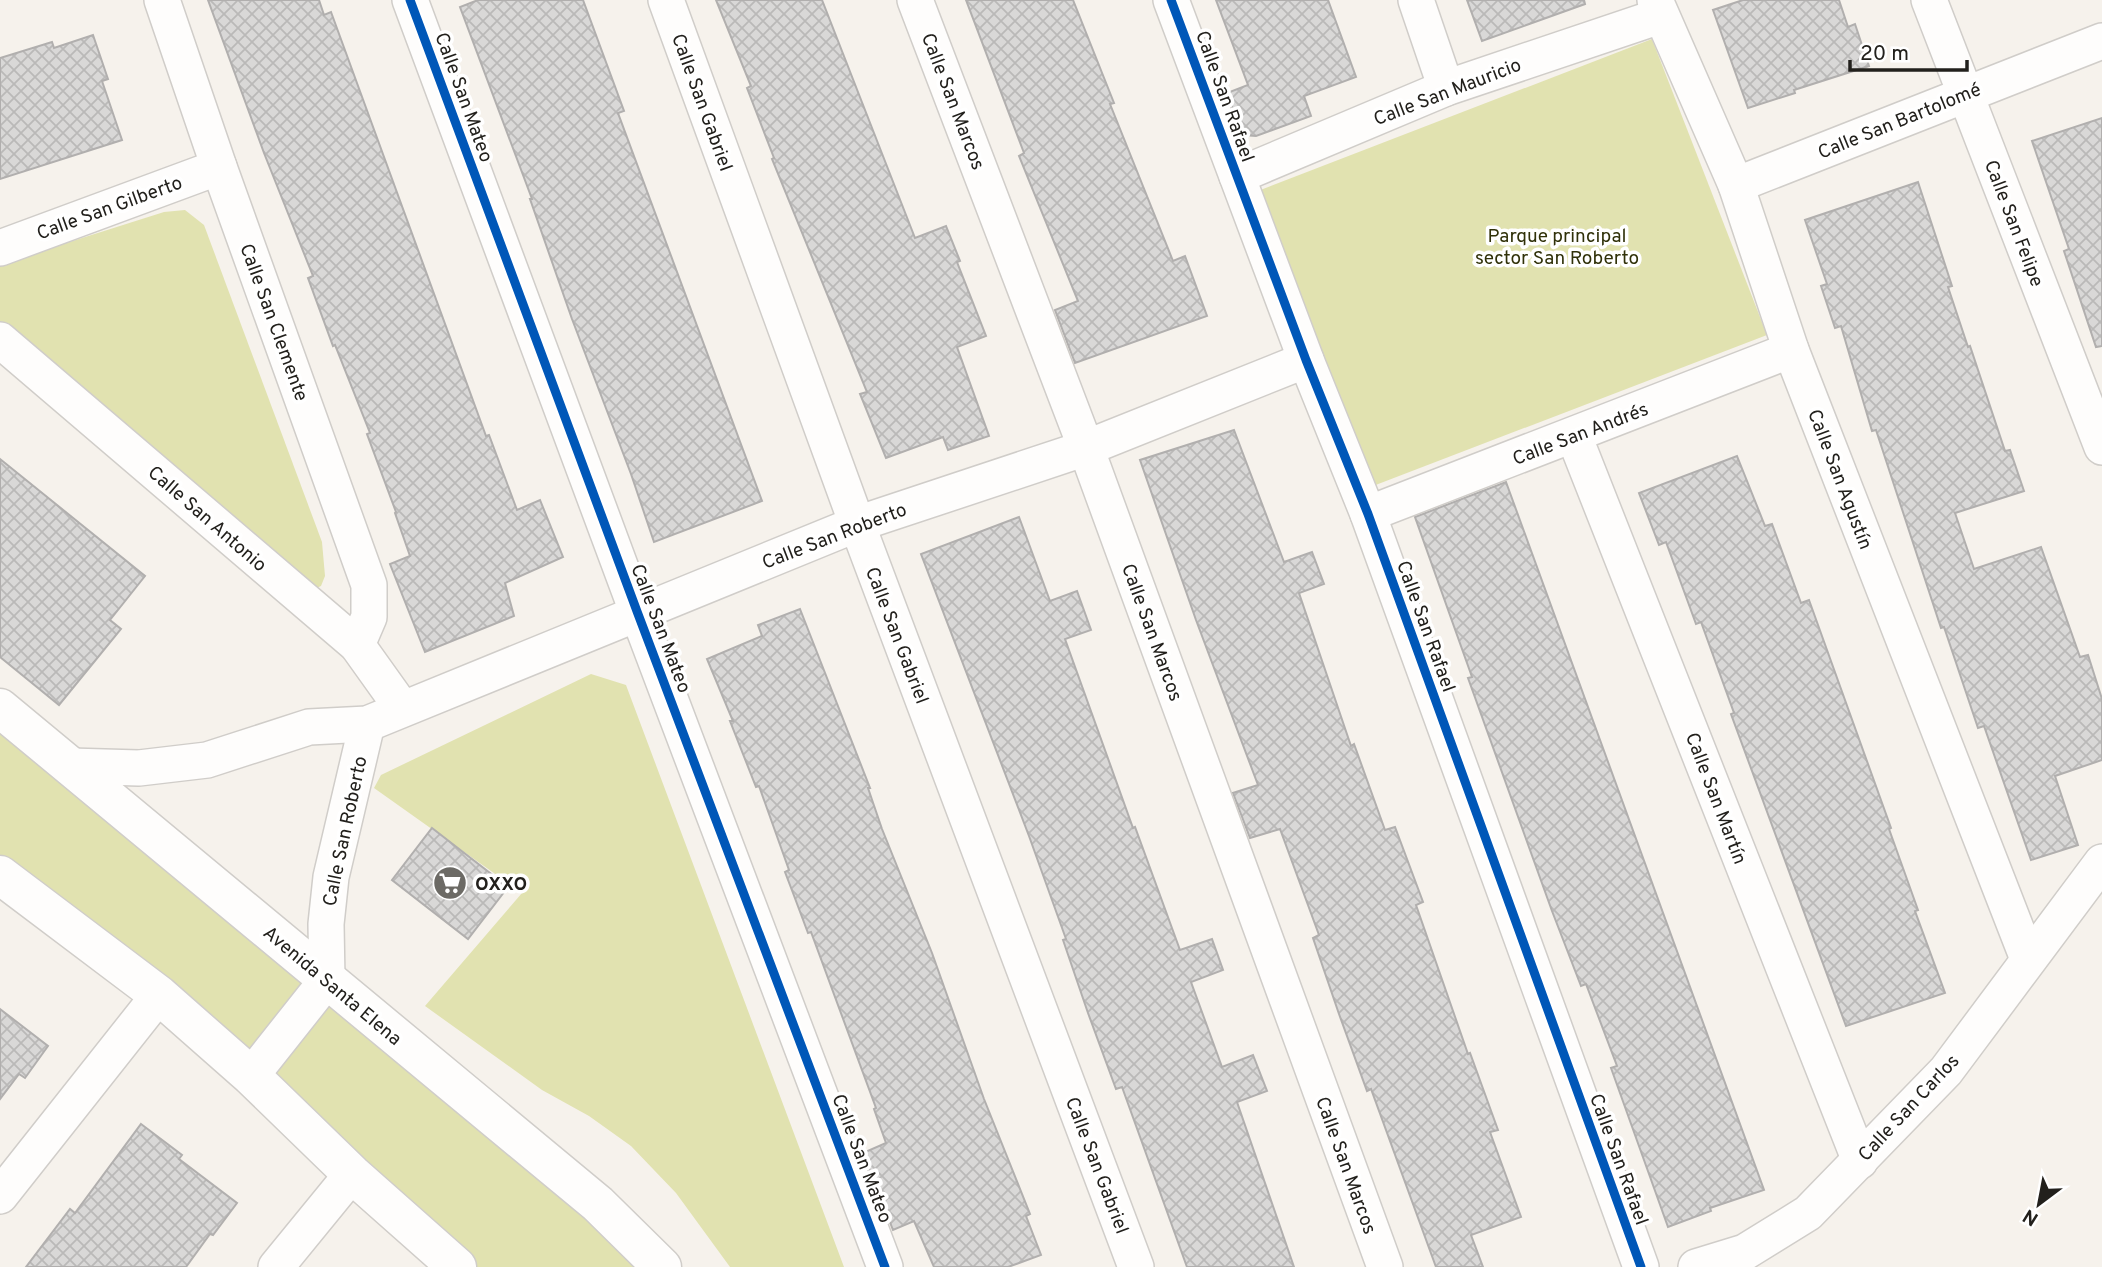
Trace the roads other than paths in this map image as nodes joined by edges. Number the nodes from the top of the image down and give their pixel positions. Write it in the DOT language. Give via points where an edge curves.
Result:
graph roads {
  1 [pos="162,0"];
  2 [pos="410,0"];
  3 [pos="666,0"];
  4 [pos="915,0"];
  5 [pos="1171,0"];
  6 [pos="1416,0"];
  7 [pos="1929,0"];
  8 [pos="1657,8"];
  9 [pos="2102,41"];
  10 [pos="1446,88"];
  11 [pos="1965,94"];
  12 [pos="219,167"];
  13 [pos="1237,176"];
  14 [pos="1736,185"];
  15 [pos="0,248"];
  16 [pos="0,340"];
  17 [pos="1791,350"];
  18 [pos="1306,360"];
  19 [pos="1574,436"];
  20 [pos="1086,447"];
  21 [pos="2102,447"];
  22 [pos="1368,514"];
  23 [pos="857,524"];
  24 [pos="638,614"];
  25 [pos="357,645"];
  26 [pos="0,708"];
  27 [pos="402,708"];
  28 [pos="367,724"];
  29 [pos="70,766"];
  30 [pos="2102,862"];
  31 [pos="0,875"];
  32 [pos="2028,959"];
  33 [pos="327,980"];
  34 [pos="159,995"];
  35 [pos="251,1076"];
  36 [pos="1860,1161"];
  37 [pos="352,1174"];
  38 [pos="0,1196"];
  39 [pos="275,1267"];
  40 [pos="457,1267"];
  41 [pos="662,1267"];
  42 [pos="885,1267"];
  43 [pos="1136,1267"];
  44 [pos="1385,1267"];
  45 [pos="1641,1267"];
  46 [pos="1696,1267"];
  1 -- 12 [label="street, Calle San Clemente"];
  2 -- 24 [label="street, Calle San Mateo"];
  3 -- 23 [label="street, Calle San Gabriel"];
  4 -- 20 [label="street, Calle San Marcos"];
  5 -- 13 [label="street, Calle San Rafael"];
  6 -- 10 [label="street"];
  7 -- 11 [label="street, Calle San Felipe"];
  8 -- 10 [label="street, Calle San Mauricio"];
  8 -- 14 [label="street, Calle San Agustín"];
  9 -- 11 [label="street, Calle San Bartolomé"];
  10 -- 13 [label="street, Calle San Mauricio"];
  11 -- 14 [label="street, Calle San Bartolomé"];
  11 -- 21 [label="street, Calle San Felipe"];
  12 -- 15 [label="street, Calle San Gilberto"];
  12 -- 25 [label="street, Calle San Clemente" via="369,585 369,617"];
  13 -- 18 [label="street, Calle San Rafael"];
  14 -- 17 [label="street, Calle San Agustín"];
  16 -- 25 [label="street, Calle San Antonio"];
  17 -- 19 [label="street, Calle San Andrés"];
  17 -- 32 [label="street, Calle San Agustín"];
  18 -- 20 [label="street, Calle San Roberto"];
  18 -- 22 [label="street, Calle San Rafael"];
  19 -- 22 [label="street, Calle San Andrés"];
  19 -- 36 [label="street, Calle San Martín"];
  20 -- 23 [label="street, Calle San Roberto"];
  20 -- 44 [label="street, Calle San Marcos"];
  22 -- 45 [label="street, Calle San Rafael"];
  23 -- 24 [label="street, Calle San Roberto"];
  23 -- 43 [label="street, Calle San Gabriel"];
  24 -- 27 [label="street, Calle San Roberto"];
  24 -- 42 [label="street, Calle San Mateo"];
  25 -- 27 [label="street, Calle San Antonio"];
  26 -- 29 [label="street, Avenida Santa Elena"];
  27 -- 28 [label="street, Calle San Roberto"];
  28 -- 29 [label="street, Calle San Roberto" via="309,727 207,760 139,768"];
  28 -- 33 [label="street, Calle San Roberto" via="331,877"];
  29 -- 33 [label="street, Avenida Santa Elena"];
  30 -- 32 [label="street, Calle San Carlos"];
  31 -- 34 [label="street"];
  32 -- 36 [label="street, Calle San Carlos" via="1946,1071"];
  33 -- 35 [label="street"];
  33 -- 41 [label="street, Avenida Santa Elena" via="598,1204"];
  34 -- 35 [label="street"];
  34 -- 38 [label="street"];
  35 -- 37 [label="street"];
  36 -- 46 [label="street, Calle San Carlos" via="1808,1213 1745,1252"];
  37 -- 39 [label="street"];
  37 -- 40 [label="street"];
}
